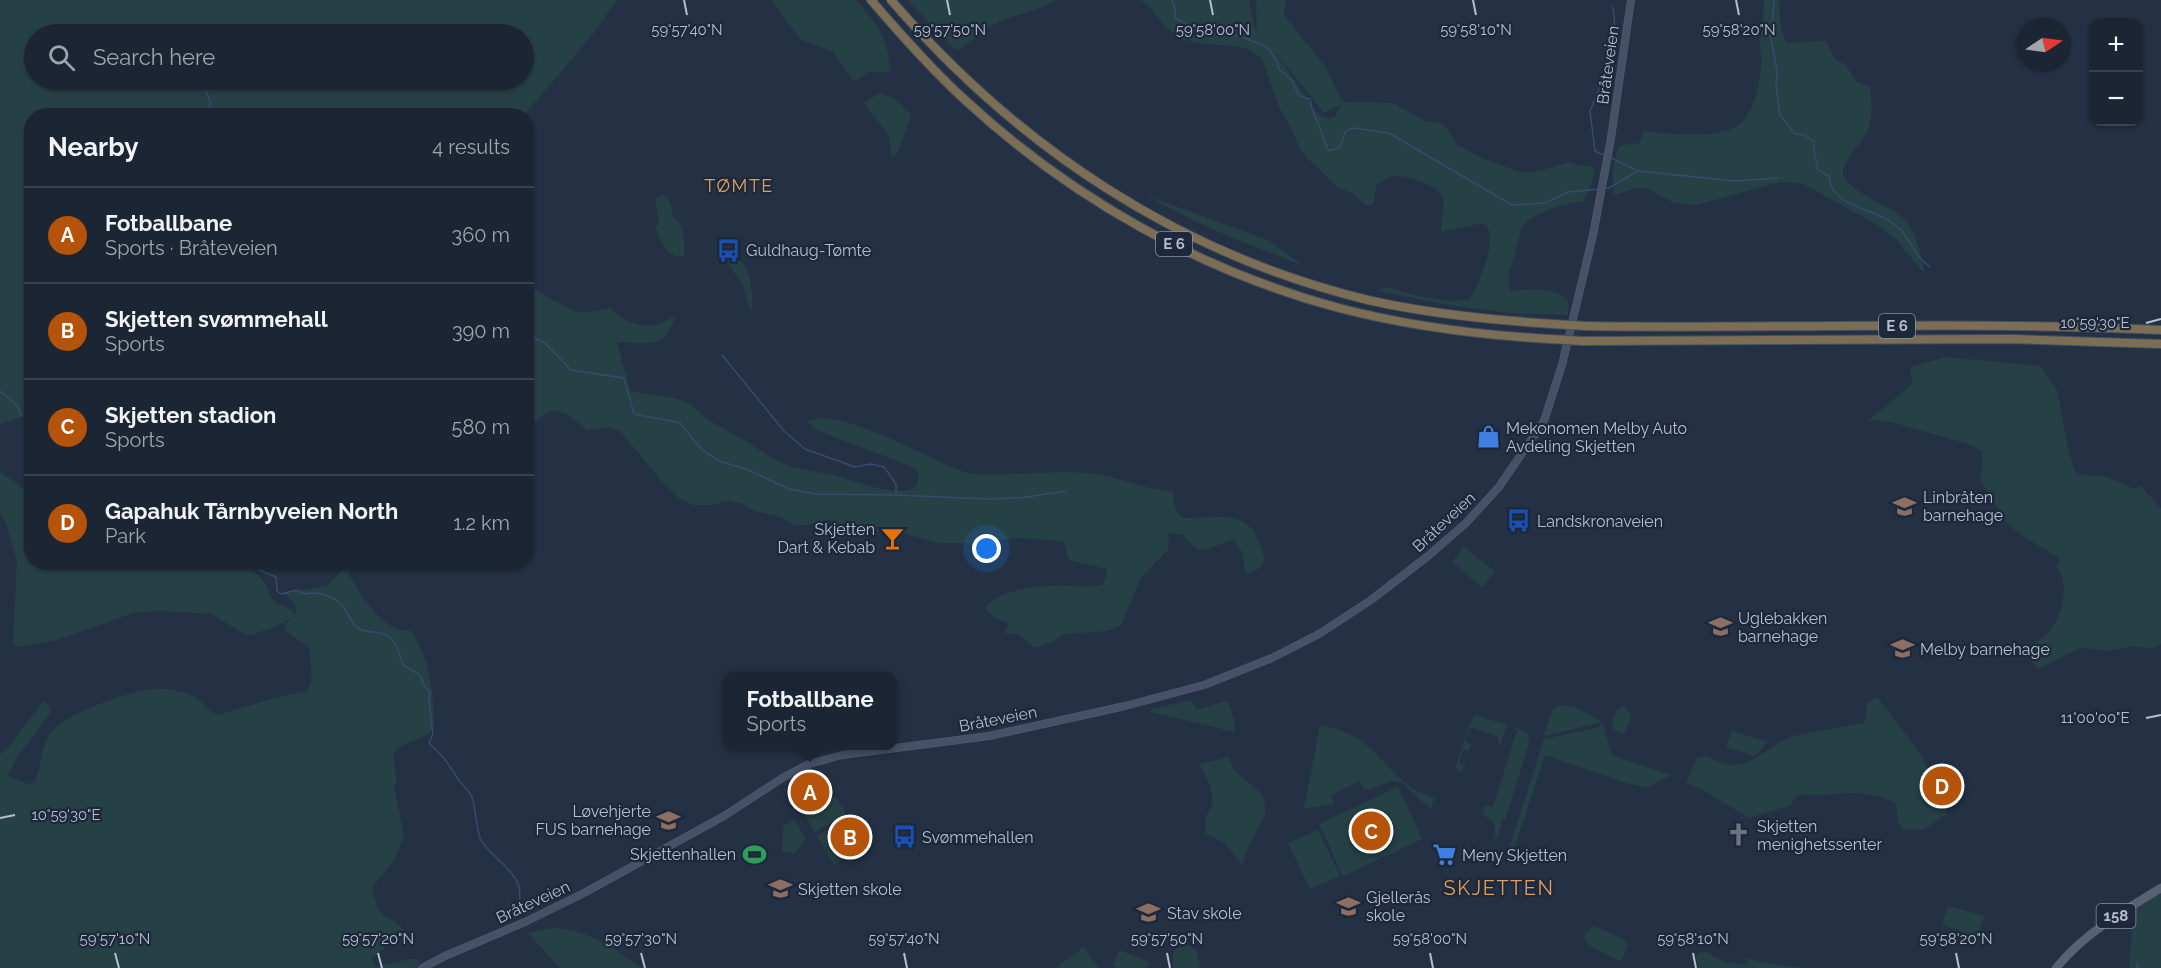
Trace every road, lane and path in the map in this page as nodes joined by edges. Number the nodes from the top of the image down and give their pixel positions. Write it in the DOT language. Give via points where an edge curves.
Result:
graph roads {
  1 [pos="872,0"];
  2 [pos="891,0"];
  3 [pos="1631,0"];
  4 [pos="2161,330"];
  5 [pos="2161,344"];
  6 [pos="897,747"];
  7 [pos="876,750"];
  8 [pos="2161,888"];
  9 [pos="422,968"];
  10 [pos="2056,968"];
  1 -- 5 [label="highway, E 6, bridge" via="928,64 1001,131 1072,184 1167,241 1253,279 1338,308 1453,330 1550,339 2012,339"];
  2 -- 4 [label="highway, E 6, bridge" via="990,103 1116,195 1229,254 1286,276 1370,300 1456,315 1586,326"];
  3 -- 6 [label="main road, Bråteveien" via="1593,235 1562,365 1544,421 1499,487 1447,540 1347,617 1286,652 1206,684 1114,709 983,737"];
  7 -- 9 [label="main road, Bråteveien" via="824,759 790,773 732,812 574,898"];
  8 -- 10 [label="main road, 158" via="2097,929"];
}
